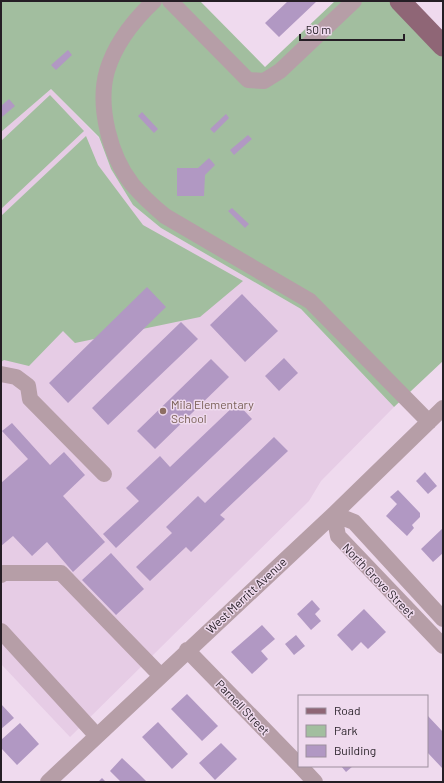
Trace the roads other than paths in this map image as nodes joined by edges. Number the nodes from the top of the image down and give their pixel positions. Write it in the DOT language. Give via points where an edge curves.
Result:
graph roads {
  1 [pos="154,1"];
  2 [pos="170,1"];
  3 [pos="354,1"];
  4 [pos="400,1"];
  5 [pos="443,46"];
  6 [pos="1,374"];
  7 [pos="443,408"];
  8 [pos="429,422"];
  9 [pos="104,474"];
  10 [pos="334,514"];
  11 [pos="1,575"];
  12 [pos="422,597"];
  13 [pos="409,610"];
  14 [pos="443,619"];
  15 [pos="1,631"];
  16 [pos="443,646"];
  17 [pos="187,650"];
  18 [pos="160,675"];
  19 [pos="97,736"];
  20 [pos="298,765"];
  21 [pos="300,767"];
  22 [pos="48,782"];
  23 [pos="315,782"];
  1 -- 8 [label="street" via="138,16 120,42 107,71 104,100 106,128 131,183 165,216 310,301"];
  2 -- 3 [label="street" via="248,80 264,81 280,71"];
  4 -- 5 [label="main road"];
  6 -- 9 [label="street" via="16,376 28,386 30,399"];
  7 -- 8 [label="street, West Merritt Avenue"];
  8 -- 10 [label="street, West Merritt Avenue"];
  10 -- 12 [label="street, North Grove Street" via="354,522"];
  10 -- 13 [label="street, North Grove Street" via="338,536"];
  10 -- 17 [label="street, West Merritt Avenue"];
  11 -- 18 [label="street" via="61,573"];
  12 -- 13 [label="street"];
  12 -- 14 [label="street, North Grove Street"];
  13 -- 16 [label="street, North Grove Street"];
  15 -- 19 [label="street"];
  17 -- 18 [label="street, West Merritt Avenue"];
  17 -- 20 [label="street, Parnell Street"];
  18 -- 19 [label="street, West Merritt Avenue"];
  19 -- 22 [label="street, West Merritt Avenue"];
  21 -- 23 [label="street, Parnell Street"];
}
